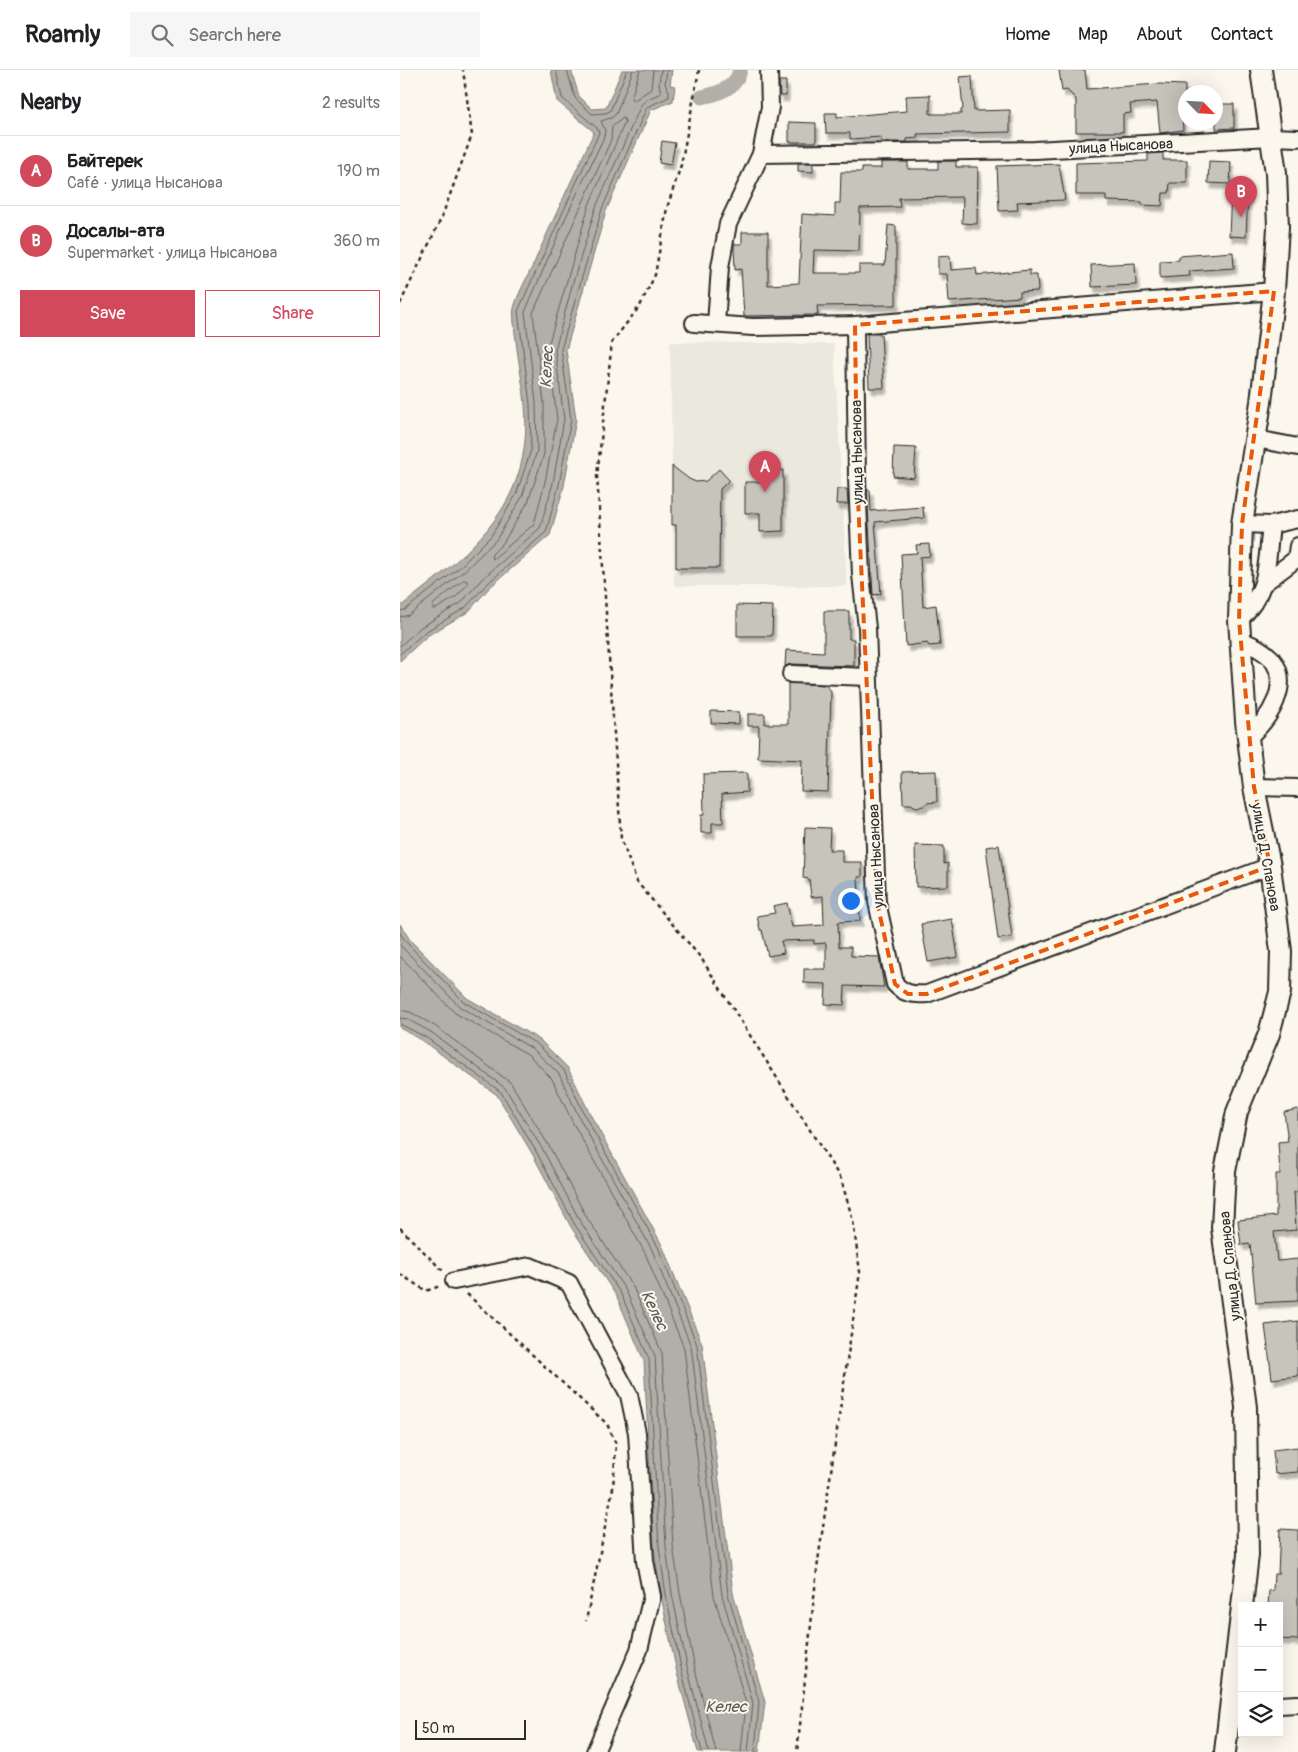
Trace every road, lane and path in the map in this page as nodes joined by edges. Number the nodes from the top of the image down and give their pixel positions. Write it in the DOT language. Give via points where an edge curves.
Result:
graph roads {
  1 [pos="462,70"];
  2 [pos="699,70"];
  3 [pos="769,70"];
  4 [pos="1261,70"];
  5 [pos="1271,137"];
  6 [pos="1298,138"];
  7 [pos="761,154"];
  8 [pos="1274,291"];
  9 [pos="400,304"];
  10 [pos="694,323"];
  11 [pos="716,324"];
  12 [pos="855,325"];
  13 [pos="1256,439"];
  14 [pos="1298,447"];
  15 [pos="1298,519"];
  16 [pos="1242,524"];
  17 [pos="1271,526"];
  18 [pos="1298,546"];
  19 [pos="1264,583"];
  20 [pos="1240,630"];
  21 [pos="791,674"];
  22 [pos="868,677"];
  23 [pos="1248,737"];
  24 [pos="1254,787"];
  25 [pos="1298,788"];
  26 [pos="1270,866"];
  27 [pos="400,1228"];
  28 [pos="400,1274"];
  29 [pos="454,1281"];
  30 [pos="1243,1602"];
  31 [pos="586,1621"];
  32 [pos="1240,1647"];
  33 [pos="1298,1704"];
  34 [pos="1283,1705"];
  35 [pos="1236,1707"];
  36 [pos="595,1752"];
  37 [pos="797,1752"];
  38 [pos="1225,1752"];
  1 -- 9 [label="path" via="472,134 440,219"];
  2 -- 37 [label="path" via="681,165 667,208 654,275 640,306 612,342 597,476 621,839 637,882 701,958 841,1179 853,1222 860,1272 818,1562"];
  3 -- 7 [label="street" via="770,107"];
  4 -- 5 [label="main road, улица Д. Спанова"];
  5 -- 6 [label="street, улица Нысанова"];
  5 -- 7 [label="street, улица Нысанова" via="1035,150"];
  5 -- 8 [label="main road, улица Д. Спанова" via="1278,227"];
  7 -- 11 [label="street" via="728,224 720,267"];
  8 -- 12 [label="street"];
  8 -- 13 [label="main road, улица Д. Спанова"];
  10 -- 11 [label="street"];
  11 -- 12 [label="street" via="753,327"];
  12 -- 22 [label="street, улица Нысанова" via="857,478"];
  13 -- 14 [label="street"];
  13 -- 16 [label="main road, улица Д. Спанова"];
  15 -- 17 [label="street"];
  16 -- 17 [label="street"];
  16 -- 20 [label="main road, улица Д. Спанова"];
  17 -- 19 [label="street"];
  18 -- 19 [label="street" via="1296,559"];
  19 -- 20 [label="street"];
  20 -- 23 [label="main road, улица Д. Спанова"];
  20 -- 23 [label="street" via="1271,659 1277,669 1279,685 1267,720"];
  21 -- 22 [label="street"];
  22 -- 26 [label="street, улица Нысанова" via="877,902 891,975 900,990 908,994 927,994"];
  23 -- 24 [label="main road, улица Д. Спанова"];
  24 -- 25 [label="street"];
  24 -- 26 [label="main road, улица Д. Спанова"];
  26 -- 30 [label="main road, улица Д. Спанова" via="1281,951 1280,992 1269,1034 1237,1112 1225,1171 1222,1228 1246,1408 1248,1555"];
  27 -- 29 [label="path"];
  28 -- 29 [label="path" via="426,1291"];
  29 -- 31 [label="path" via="607,1424 616,1444 613,1488"];
  29 -- 36 [label="street" via="530,1266 569,1283 629,1396 637,1433 645,1562 652,1596 639,1650"];
  32 -- 35 [label="main road, улица Д. Спанова"];
  33 -- 34 [label="street"];
  35 -- 38 [label="main road, улица Д. Спанова"];
}
